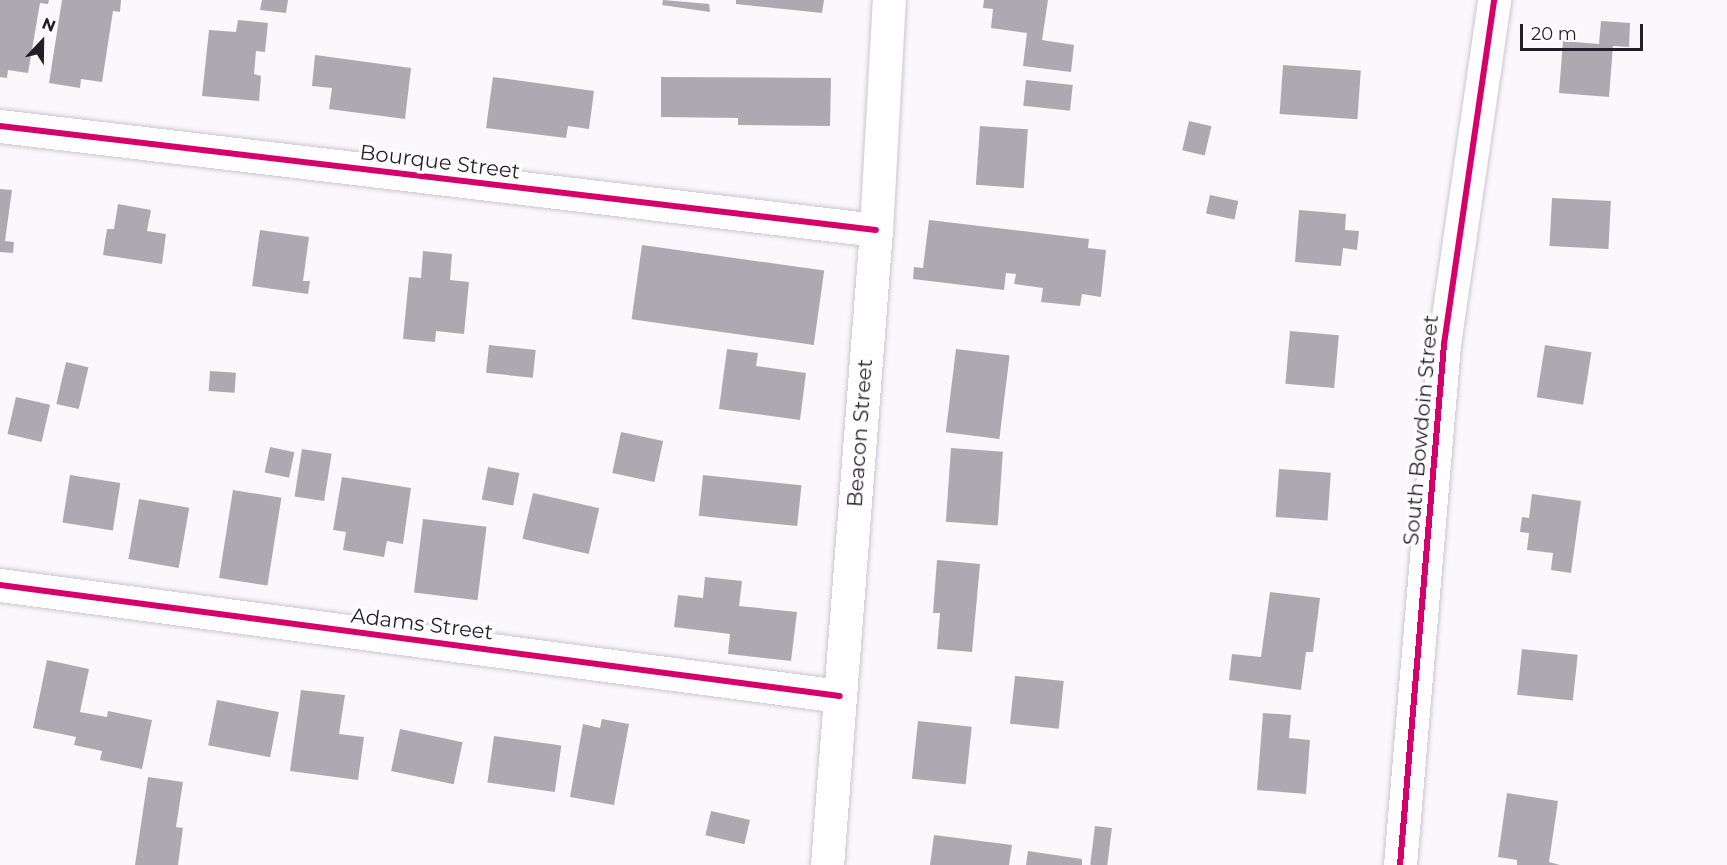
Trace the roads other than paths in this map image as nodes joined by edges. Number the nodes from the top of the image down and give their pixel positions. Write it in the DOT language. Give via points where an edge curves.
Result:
graph roads {
  1 [pos="889,0"];
  2 [pos="1494,0"];
  3 [pos="0,126"];
  4 [pos="876,230"];
  5 [pos="0,585"];
  6 [pos="840,696"];
  7 [pos="827,865"];
  8 [pos="1400,865"];
  1 -- 4 [label="street, Beacon Street"];
  2 -- 8 [label="street, South Bowdoin Street" via="1444,344"];
  3 -- 4 [label="street, Bourque Street"];
  4 -- 6 [label="street, Beacon Street"];
  5 -- 6 [label="street, Adams Street"];
  6 -- 7 [label="street, Beacon Street"];
}
